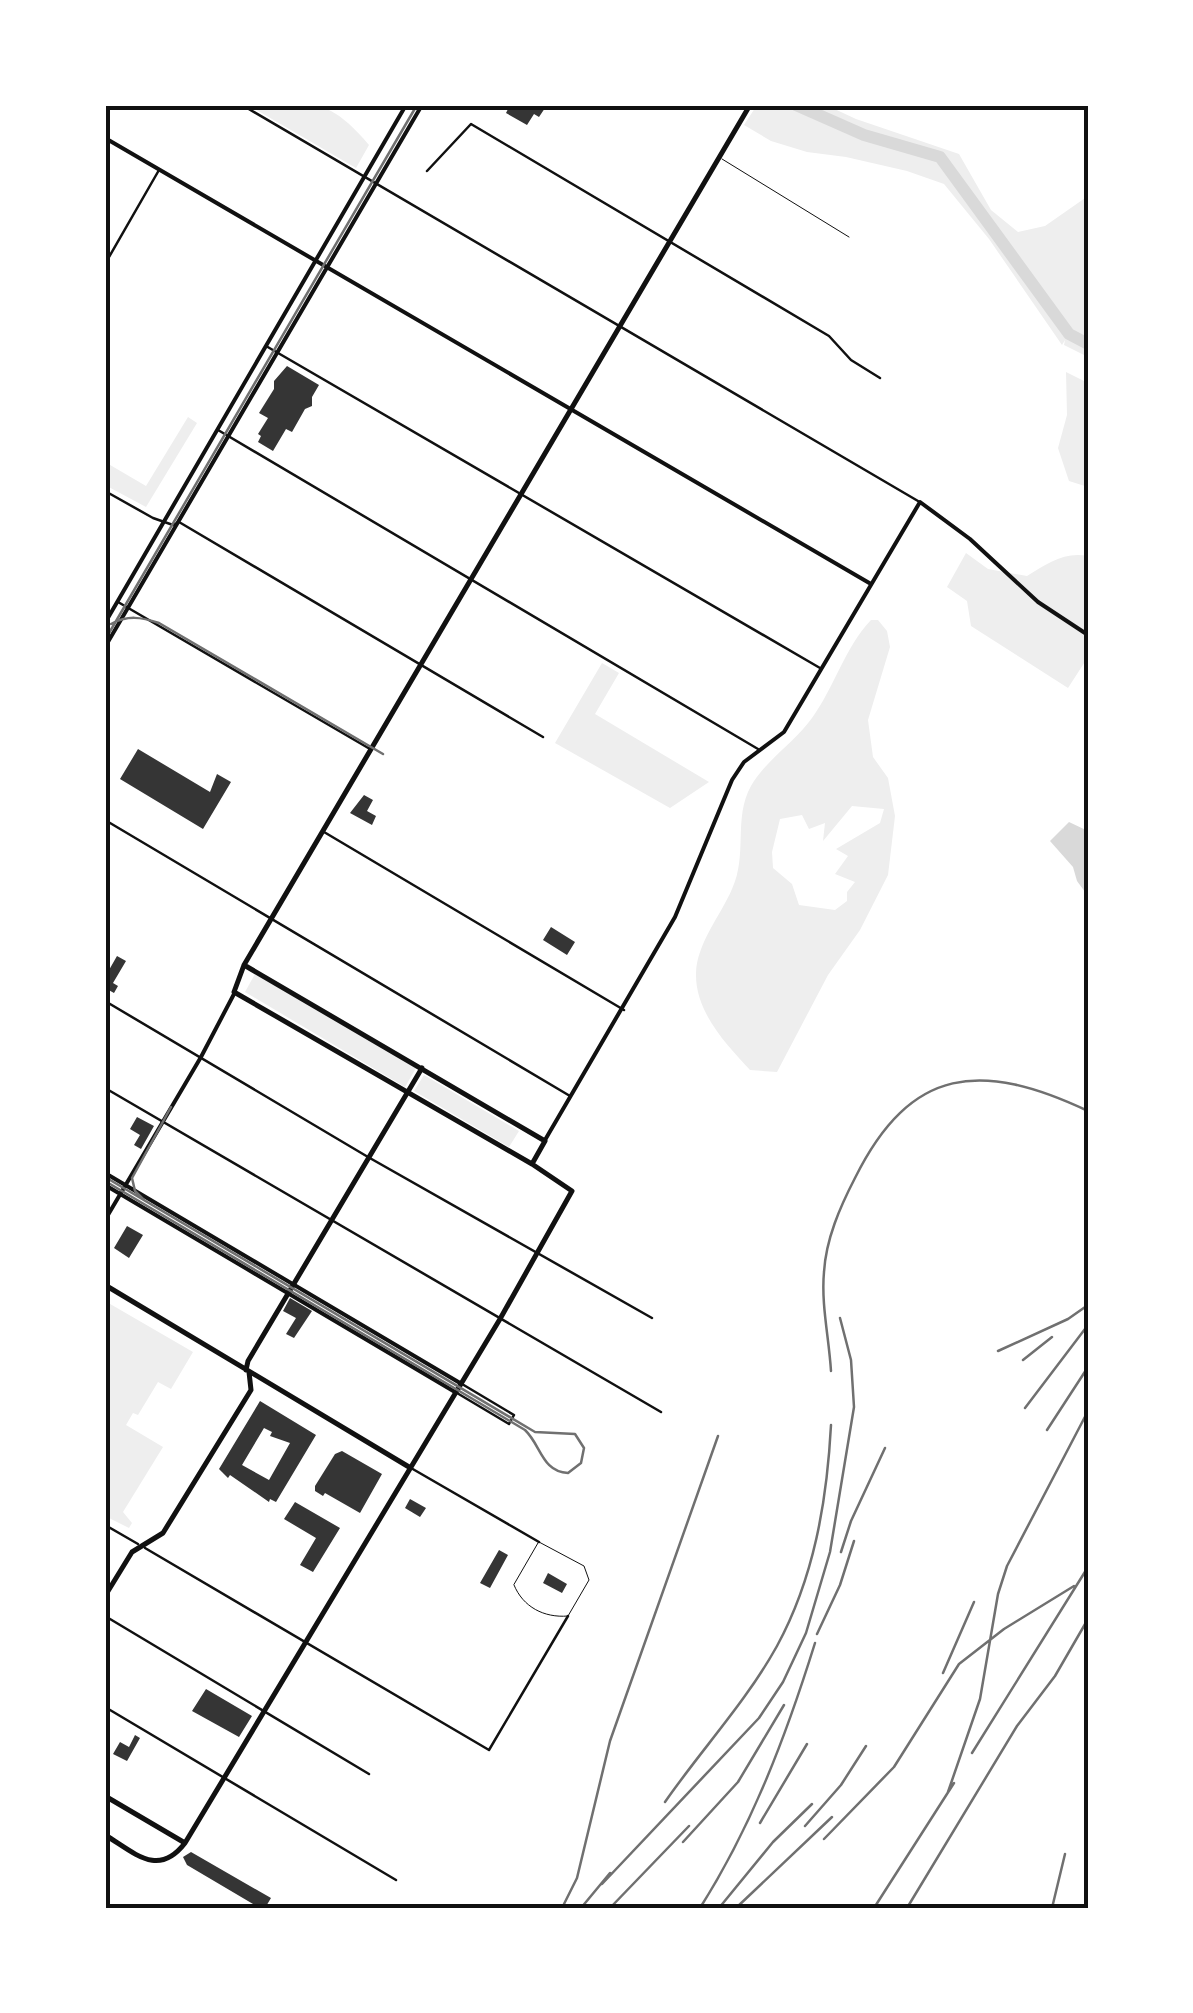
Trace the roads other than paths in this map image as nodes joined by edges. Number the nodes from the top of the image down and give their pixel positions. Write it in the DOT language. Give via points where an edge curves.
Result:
graph roads {
  1 [pos="242,105"];
  2 [pos="406,105"];
  3 [pos="422,105"];
  4 [pos="750,105"];
  5 [pos="105,138"];
  6 [pos="720,157"];
  7 [pos="160,170"];
  8 [pos="426,171"];
  9 [pos="364,177"];
  10 [pos="376,184"];
  11 [pos="849,236"];
  12 [pos="670,241"];
  13 [pos="315,262"];
  14 [pos="105,264"];
  15 [pos="327,269"];
  16 [pos="620,326"];
  17 [pos="266,346"];
  18 [pos="278,352"];
  19 [pos="880,378"];
  20 [pos="570,412"];
  21 [pos="217,430"];
  22 [pos="229,436"];
  23 [pos="105,491"];
  24 [pos="522,494"];
  25 [pos="920,502"];
  26 [pos="165,521"];
  27 [pos="180,522"];
  28 [pos="472,581"];
  29 [pos="871,584"];
  30 [pos="118,602"];
  31 [pos="129,608"];
  32 [pos="105,623"];
  33 [pos="1088,634"];
  34 [pos="105,647"];
  35 [pos="422,666"];
  36 [pos="821,669"];
  37 [pos="542,737"];
  38 [pos="371,750"];
  39 [pos="759,750"];
  40 [pos="105,820"];
  41 [pos="324,832"];
  42 [pos="272,918"];
  43 [pos="244,964"];
  44 [pos="234,992"];
  45 [pos="105,1001"];
  46 [pos="624,1010"];
  47 [pos="201,1057"];
  48 [pos="422,1068"];
  49 [pos="105,1088"];
  50 [pos="407,1093"];
  51 [pos="571,1097"];
  52 [pos="164,1120"];
  53 [pos="545,1141"];
  54 [pos="368,1158"];
  55 [pos="532,1164"];
  56 [pos="105,1173"];
  57 [pos="105,1185"];
  58 [pos="123,1190"];
  59 [pos="105,1220"];
  60 [pos="332,1220"];
  61 [pos="538,1254"];
  62 [pos="294,1283"];
  63 [pos="105,1285"];
  64 [pos="288,1293"];
  65 [pos="652,1318"];
  66 [pos="500,1319"];
  67 [pos="246,1370"];
  68 [pos="460,1383"];
  69 [pos="455,1392"];
  70 [pos="661,1412"];
  71 [pos="409,1467"];
  72 [pos="105,1525"];
  73 [pos="539,1542"];
  74 [pos="140,1546"];
  75 [pos="105,1596"];
  76 [pos="105,1616"];
  77 [pos="568,1616"];
  78 [pos="305,1641"];
  79 [pos="105,1707"];
  80 [pos="264,1711"];
  81 [pos="369,1774"];
  82 [pos="224,1778"];
  83 [pos="105,1796"];
  84 [pos="105,1835"];
  85 [pos="185,1843"];
  86 [pos="396,1880"];
  1 -- 9 [label="street"];
  2 -- 9 [label="street"];
  3 -- 10 [label="street"];
  4 -- 6 [label="main road"];
  5 -- 7 [label="street"];
  6 -- 11 [label="lane"];
  6 -- 12 [label="main road"];
  7 -- 13 [label="street"];
  7 -- 14 [label="street"];
  8 -- 12 [label="street" via="471,124"];
  9 -- 10 [label="street"];
  9 -- 13 [label="street"];
  10 -- 15 [label="street"];
  10 -- 16 [label="street"];
  12 -- 16 [label="main road"];
  12 -- 19 [label="street" via="829,336"];
  13 -- 15 [label="street"];
  13 -- 17 [label="street"];
  15 -- 18 [label="street"];
  15 -- 20 [label="street"];
  16 -- 20 [label="main road"];
  16 -- 25 [label="street"];
  17 -- 18 [label="street"];
  17 -- 21 [label="street"];
  18 -- 22 [label="street"];
  18 -- 24 [label="street"];
  20 -- 24 [label="main road"];
  20 -- 29 [label="street"];
  21 -- 22 [label="street"];
  21 -- 26 [label="street"];
  22 -- 27 [label="street"];
  22 -- 28 [label="street"];
  23 -- 26 [label="street"];
  24 -- 28 [label="main road"];
  24 -- 36 [label="street"];
  25 -- 29 [label="street"];
  25 -- 33 [label="street" via="1038,602"];
  26 -- 27 [label="street"];
  26 -- 30 [label="street"];
  27 -- 31 [label="street"];
  27 -- 35 [label="street"];
  28 -- 35 [label="main road"];
  28 -- 39 [label="street"];
  29 -- 36 [label="street"];
  30 -- 31 [label="street"];
  30 -- 32 [label="street"];
  31 -- 34 [label="street"];
  31 -- 38 [label="street"];
  35 -- 37 [label="street"];
  35 -- 38 [label="main road"];
  36 -- 39 [label="street" via="784,732"];
  38 -- 41 [label="main road"];
  39 -- 46 [label="street" via="732,780 675,918"];
  40 -- 42 [label="street"];
  41 -- 42 [label="main road"];
  41 -- 46 [label="street"];
  42 -- 43 [label="main road"];
  42 -- 51 [label="street"];
  43 -- 44 [label="main road"];
  43 -- 48 [label="main road"];
  44 -- 47 [label="street"];
  44 -- 50 [label="main road"];
  45 -- 47 [label="street"];
  46 -- 51 [label="street"];
  47 -- 52 [label="street"];
  47 -- 54 [label="street"];
  48 -- 50 [label="main road"];
  48 -- 53 [label="main road"];
  49 -- 52 [label="street"];
  50 -- 54 [label="main road"];
  50 -- 55 [label="main road"];
  51 -- 53 [label="street"];
  52 -- 58 [label="street"];
  52 -- 60 [label="street"];
  53 -- 55 [label="main road"];
  54 -- 60 [label="main road"];
  54 -- 61 [label="street"];
  55 -- 61 [label="main road" via="572,1190"];
  56 -- 58 [label="street"];
  57 -- 58 [label="street"];
  58 -- 59 [label="street"];
  58 -- 62 [label="street"];
  58 -- 64 [label="street"];
  60 -- 62 [label="main road"];
  60 -- 66 [label="street"];
  61 -- 65 [label="street"];
  61 -- 66 [label="main road"];
  62 -- 64 [label="main road"];
  62 -- 68 [label="street"];
  63 -- 67 [label="main road"];
  64 -- 67 [label="main road"];
  64 -- 69 [label="street"];
  66 -- 68 [label="main road"];
  66 -- 70 [label="street"];
  67 -- 71 [label="main road"];
  67 -- 74 [label="main road" via="251,1390 162,1534"];
  68 -- 69 [label="main road"];
  68 -- 69 [label="street" via="514,1414 509,1424"];
  69 -- 71 [label="main road"];
  71 -- 73 [label="street"];
  71 -- 78 [label="main road"];
  72 -- 74 [label="street"];
  73 -- 77 [label="lane" via="584,1566 589,1580"];
  73 -- 77 [label="lane" via="514,1585 520,1600 550,1617"];
  74 -- 75 [label="main road"];
  74 -- 78 [label="street"];
  76 -- 80 [label="street"];
  77 -- 78 [label="street" via="489,1750"];
  78 -- 80 [label="main road"];
  79 -- 82 [label="street"];
  80 -- 81 [label="street"];
  80 -- 82 [label="main road"];
  82 -- 85 [label="main road"];
  82 -- 86 [label="street"];
  83 -- 85 [label="main road"];
  84 -- 85 [label="main road" via="146,1860 163,1862"];
}
